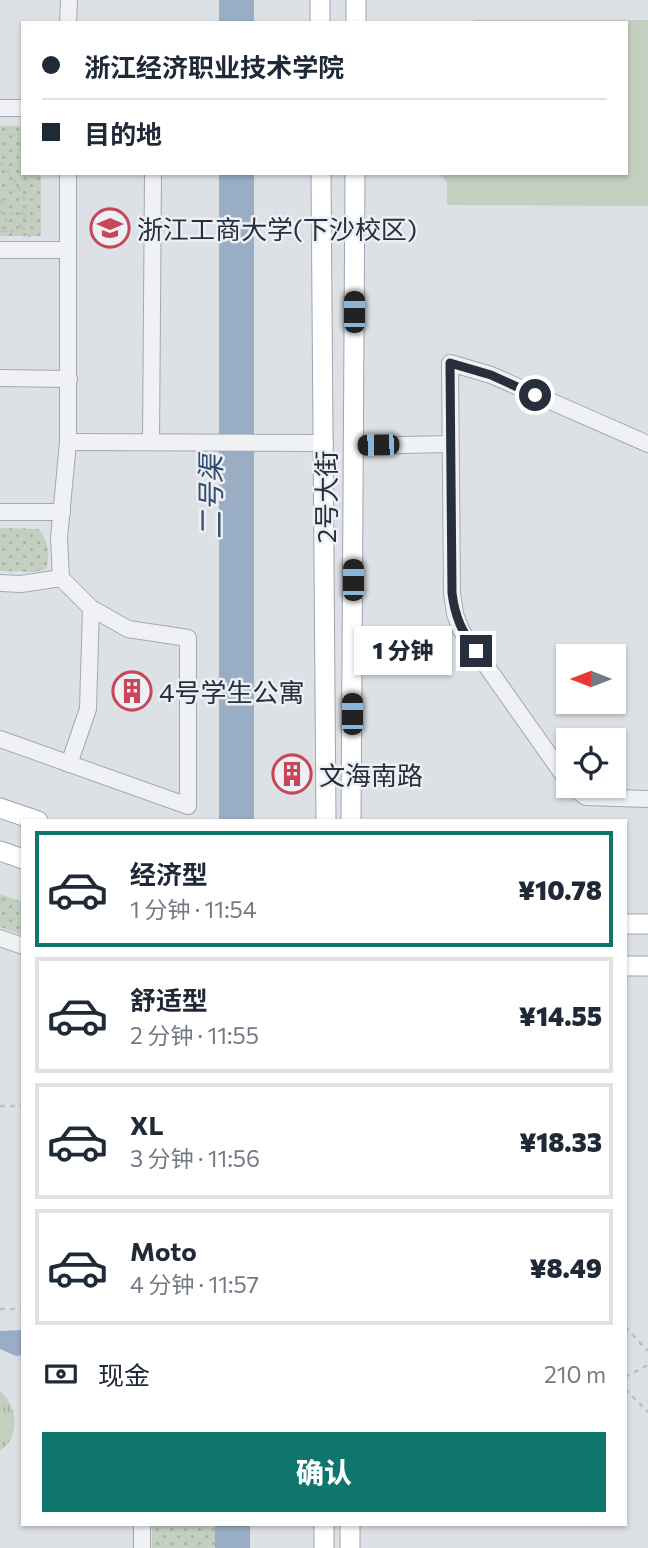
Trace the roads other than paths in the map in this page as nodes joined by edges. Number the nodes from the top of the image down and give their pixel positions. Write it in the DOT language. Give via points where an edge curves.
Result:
graph roads {
  1 [pos="69,0"];
  2 [pos="320,0"];
  3 [pos="356,0"];
  4 [pos="68,21"];
  5 [pos="320,21"];
  6 [pos="356,21"];
  7 [pos="0,108"];
  8 [pos="21,108"];
  9 [pos="68,175"];
  10 [pos="153,175"];
  11 [pos="321,175"];
  12 [pos="355,175"];
  13 [pos="0,250"];
  14 [pos="68,250"];
  15 [pos="0,378"];
  16 [pos="69,379"];
  17 [pos="68,442"];
  18 [pos="151,442"];
  19 [pos="325,443"];
  20 [pos="648,443"];
  21 [pos="450,444"];
  22 [pos="354,446"];
  23 [pos="0,512"];
  24 [pos="62,512"];
  25 [pos="61,578"];
  26 [pos="0,583"];
  27 [pos="91,608"];
  28 [pos="0,739"];
  29 [pos="69,764"];
  30 [pos="556,764"];
  31 [pos="617,798"];
  32 [pos="648,799"];
  33 [pos="0,808"];
  34 [pos="32,819"];
  35 [pos="326,819"];
  36 [pos="351,819"];
  37 [pos="0,851"];
  38 [pos="21,858"];
  39 [pos="627,924"];
  40 [pos="648,924"];
  41 [pos="0,938"];
  42 [pos="21,945"];
  43 [pos="627,966"];
  44 [pos="648,966"];
  45 [pos="142,1526"];
  46 [pos="324,1526"];
  47 [pos="350,1526"];
  48 [pos="142,1548"];
  49 [pos="324,1548"];
  50 [pos="349,1548"];
  1 -- 4 [label="street"];
  2 -- 5 [label="main road"];
  3 -- 6 [label="main road"];
  7 -- 8 [label="street"];
  9 -- 14 [label="street"];
  10 -- 18 [label="street"];
  11 -- 19 [label="main road, 2号大街"];
  12 -- 22 [label="main road, 2号大街"];
  13 -- 14 [label="street"];
  14 -- 16 [label="street"];
  15 -- 16 [label="street"];
  16 -- 17 [label="street"];
  17 -- 18 [label="street"];
  17 -- 24 [label="street"];
  18 -- 19 [label="street"];
  19 -- 35 [label="main road, 2号大街"];
  20 -- 21 [label="street" via="491,375 450,363"];
  21 -- 22 [label="street"];
  21 -- 30 [label="street" via="455,614"];
  22 -- 36 [label="main road, 2号大街"];
  23 -- 24 [label="street"];
  24 -- 25 [label="street"];
  25 -- 26 [label="street"];
  25 -- 27 [label="street"];
  27 -- 29 [label="street" via="88,709"];
  27 -- 29 [label="street" via="128,629 188,638 188,806"];
  28 -- 29 [label="street"];
  31 -- 32 [label="street"];
  33 -- 34 [label="main road"];
  37 -- 38 [label="main road"];
  39 -- 40 [label="main road"];
  41 -- 42 [label="street"];
  43 -- 44 [label="main road"];
  45 -- 48 [label="street"];
  46 -- 49 [label="main road"];
  47 -- 50 [label="main road"];
}
